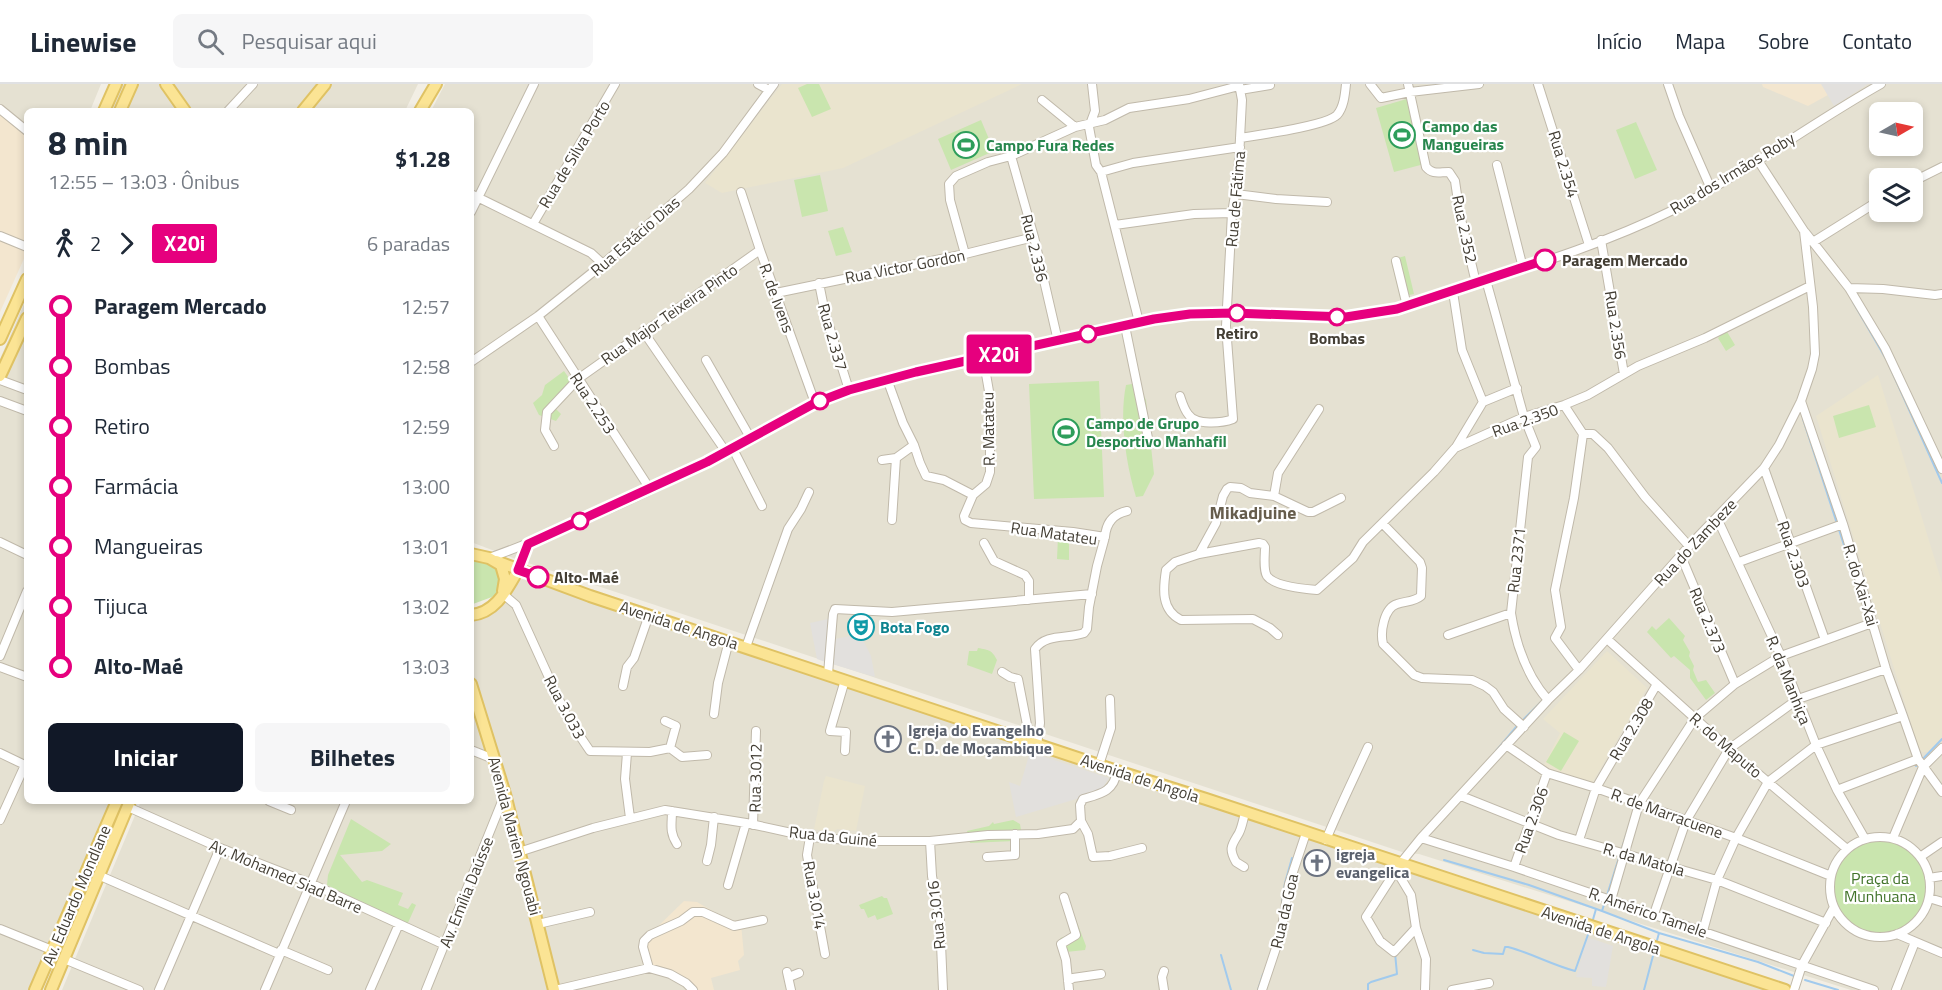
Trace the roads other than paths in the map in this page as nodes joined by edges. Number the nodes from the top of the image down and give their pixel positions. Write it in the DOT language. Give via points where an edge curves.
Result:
graph roads {
  1 [pos="116,84"];
  2 [pos="132,84"];
  3 [pos="166,84"];
  4 [pos="253,84"];
  5 [pos="326,84"];
  6 [pos="436,84"];
  7 [pos="534,84"];
  8 [pos="758,84"];
  9 [pos="1092,84"];
  10 [pos="1346,84"];
  11 [pos="1370,84"];
  12 [pos="1479,84"];
  13 [pos="1538,84"];
  14 [pos="1668,84"];
  15 [pos="1881,84"];
  16 [pos="612,85"];
  17 [pos="1270,85"];
  18 [pos="771,87"];
  19 [pos="1239,87"];
  20 [pos="1409,88"];
  21 [pos="1042,100"];
  22 [pos="105,108"];
  23 [pos="121,108"];
  24 [pos="183,108"];
  25 [pos="231,108"];
  26 [pos="306,108"];
  27 [pos="422,108"];
  28 [pos="0,109"];
  29 [pos="1091,123"];
  30 [pos="1075,127"];
  31 [pos="24,129"];
  32 [pos="1240,142"];
  33 [pos="1011,156"];
  34 [pos="1757,159"];
  35 [pos="1497,165"];
  36 [pos="1942,167"];
  37 [pos="1101,172"];
  38 [pos="1923,176"];
  39 [pos="1711,189"];
  40 [pos="741,192"];
  41 [pos="1236,194"];
  42 [pos="475,196"];
  43 [pos="1327,202"];
  44 [pos="1869,207"];
  45 [pos="1232,213"];
  46 [pos="533,224"];
  47 [pos="1115,225"];
  48 [pos="1804,231"];
  49 [pos="0,236"];
  50 [pos="1034,237"];
  51 [pos="1601,240"];
  52 [pos="1813,242"];
  53 [pos="1588,245"];
  54 [pos="24,246"];
  55 [pos="760,250"];
  56 [pos="965,254"];
  57 [pos="1396,261"];
  58 [pos="603,264"];
  59 [pos="1523,268"];
  60 [pos="1486,280"];
  61 [pos="819,283"];
  62 [pos="1476,283"];
  63 [pos="24,286"];
  64 [pos="1810,286"];
  65 [pos="1849,288"];
  66 [pos="1453,291"];
  67 [pos="776,293"];
  68 [pos="1942,294"];
  69 [pos="1407,306"];
  70 [pos="1228,314"];
  71 [pos="537,316"];
  72 [pos="1139,322"];
  73 [pos="24,325"];
  74 [pos="1125,326"];
  75 [pos="643,331"];
  76 [pos="0,339"];
  77 [pos="1058,341"];
  78 [pos="983,357"];
  79 [pos="474,360"];
  80 [pos="706,360"];
  81 [pos="1624,374"];
  82 [pos="578,379"];
  83 [pos="887,379"];
  84 [pos="2,380"];
  85 [pos="1517,388"];
  86 [pos="24,389"];
  87 [pos="849,390"];
  88 [pos="1180,396"];
  89 [pos="0,401"];
  90 [pos="1801,401"];
  91 [pos="818,402"];
  92 [pos="1483,402"];
  93 [pos="1564,405"];
  94 [pos="1319,409"];
  95 [pos="24,410"];
  96 [pos="1524,417"];
  97 [pos="1583,434"];
  98 [pos="1148,438"];
  99 [pos="751,439"];
  100 [pos="914,445"];
  101 [pos="554,446"];
  102 [pos="1455,448"];
  103 [pos="729,451"];
  104 [pos="896,458"];
  105 [pos="882,460"];
  106 [pos="1764,468"];
  107 [pos="1942,469"];
  108 [pos="650,489"];
  109 [pos="809,492"];
  110 [pos="973,495"];
  111 [pos="1274,496"];
  112 [pos="1341,498"];
  113 [pos="762,506"];
  114 [pos="1127,511"];
  115 [pos="1717,518"];
  116 [pos="892,520"];
  117 [pos="1383,524"];
  118 [pos="1843,524"];
  119 [pos="1105,537"];
  120 [pos="0,542"];
  121 [pos="984,543"];
  122 [pos="1789,543"];
  123 [pos="528,544"];
  124 [pos="1689,546"];
  125 [pos="24,554"];
  126 [pos="1199,554"];
  127 [pos="474,555"];
  128 [pos="1681,556"];
  129 [pos="493,560"];
  130 [pos="1739,562"];
  131 [pos="518,570"];
  132 [pos="503,594"];
  133 [pos="1092,594"];
  134 [pos="24,598"];
  135 [pos="1029,600"];
  136 [pos="1511,613"];
  137 [pos="474,615"];
  138 [pos="649,615"];
  139 [pos="1872,623"];
  140 [pos="1278,635"];
  141 [pos="1448,635"];
  142 [pos="1607,639"];
  143 [pos="1825,640"];
  144 [pos="729,641"];
  145 [pos="746,647"];
  146 [pos="0,656"];
  147 [pos="1781,656"];
  148 [pos="0,667"];
  149 [pos="1886,669"];
  150 [pos="1579,670"];
  151 [pos="1002,672"];
  152 [pos="828,674"];
  153 [pos="24,676"];
  154 [pos="845,680"];
  155 [pos="1658,684"];
  156 [pos="1735,684"];
  157 [pos="623,686"];
  158 [pos="474,693"];
  159 [pos="1110,699"];
  160 [pos="1798,699"];
  161 [pos="1548,700"];
  162 [pos="714,714"];
  163 [pos="1903,716"];
  164 [pos="1695,718"];
  165 [pos="664,721"];
  166 [pos="1524,727"];
  167 [pos="756,731"];
  168 [pos="1026,741"];
  169 [pos="1037,745"];
  170 [pos="1506,745"];
  171 [pos="1816,745"];
  172 [pos="1368,747"];
  173 [pos="670,748"];
  174 [pos="1942,748"];
  175 [pos="1729,749"];
  176 [pos="474,751"];
  177 [pos="844,751"];
  178 [pos="0,753"];
  179 [pos="627,753"];
  180 [pos="707,755"];
  181 [pos="1918,759"];
  182 [pos="496,760"];
  183 [pos="24,764"];
  184 [pos="1100,765"];
  185 [pos="1923,768"];
  186 [pos="24,769"];
  187 [pos="1117,771"];
  188 [pos="1547,773"];
  189 [pos="1768,782"];
  190 [pos="1596,788"];
  191 [pos="1837,790"];
  192 [pos="1942,792"];
  193 [pos="505,794"];
  194 [pos="1461,796"];
  195 [pos="112,804"];
  196 [pos="129,804"];
  197 [pos="276,804"];
  198 [pos="345,804"];
  199 [pos="1639,804"];
  200 [pos="291,810"];
  201 [pos="672,811"];
  202 [pos="1245,813"];
  203 [pos="714,817"];
  204 [pos="630,818"];
  205 [pos="0,820"];
  206 [pos="1081,821"];
  207 [pos="1686,821"];
  208 [pos="750,824"];
  209 [pos="1528,824"];
  210 [pos="1306,833"];
  211 [pos="1015,834"];
  212 [pos="810,837"];
  213 [pos="1421,838"];
  214 [pos="1736,838"];
  215 [pos="1893,838"];
  216 [pos="1865,839"];
  217 [pos="1326,840"];
  218 [pos="1579,840"];
  219 [pos="930,841"];
  220 [pos="1942,842"];
  221 [pos="677,844"];
  222 [pos="220,848"];
  223 [pos="1142,848"];
  224 [pos="1847,849"];
  225 [pos="519,852"];
  226 [pos="1624,854"];
  227 [pos="987,857"];
  228 [pos="1920,857"];
  229 [pos="706,861"];
  230 [pos="1669,866"];
  231 [pos="1244,867"];
  232 [pos="1398,867"];
  233 [pos="1514,867"];
  234 [pos="98,875"];
  235 [pos="1831,876"];
  236 [pos="1942,876"];
  237 [pos="1929,878"];
  238 [pos="1717,880"];
  239 [pos="312,884"];
  240 [pos="728,885"];
  241 [pos="1064,897"];
  242 [pos="1929,898"];
  243 [pos="1611,900"];
  244 [pos="1942,902"];
  245 [pos="1833,909"];
  246 [pos="590,912"];
  247 [pos="1654,914"];
  248 [pos="190,916"];
  249 [pos="762,920"];
  250 [pos="1826,923"];
  251 [pos="399,924"];
  252 [pos="538,924"];
  253 [pos="1416,928"];
  254 [pos="0,929"];
  255 [pos="1703,931"];
  256 [pos="1897,934"];
  257 [pos="1915,942"];
  258 [pos="445,945"];
  259 [pos="52,950"];
  260 [pos="280,952"];
  261 [pos="1942,953"];
  262 [pos="825,954"];
  263 [pos="64,959"];
  264 [pos="1802,965"];
  265 [pos="649,968"];
  266 [pos="328,970"];
  267 [pos="1164,971"];
  268 [pos="799,973"];
  269 [pos="1101,974"];
  270 [pos="1489,983"];
  271 [pos="1068,986"];
  272 [pos="36,990"];
  273 [pos="51,990"];
  274 [pos="139,990"];
  275 [pos="159,990"];
  276 [pos="265,990"];
  277 [pos="370,990"];
  278 [pos="426,990"];
  279 [pos="554,990"];
  280 [pos="693,990"];
  281 [pos="791,990"];
  282 [pos="943,990"];
  283 [pos="1164,990"];
  284 [pos="1262,990"];
  285 [pos="1425,990"];
  286 [pos="1452,990"];
  287 [pos="1783,990"];
  288 [pos="1794,990"];
  289 [pos="1874,990"];
  290 [pos="1896,990"];
  1 -- 22 [label="main road"];
  2 -- 23 [label="main road"];
  3 -- 24 [label="main road"];
  4 -- 25 [label="street"];
  5 -- 26 [label="main road"];
  6 -- 27 [label="main road"];
  7 -- 42 [label="street"];
  8 -- 18 [label="street"];
  9 -- 29 [label="street" via="1095,111"];
  10 -- 32 [label="street" via="1341,110 1329,121"];
  11 -- 20 [label="street" via="1386,99"];
  12 -- 20 [label="street"];
  13 -- 53 [label="street, Rua 2.354"];
  14 -- 39 [label="street"];
  15 -- 34 [label="street, Rua dos Irmãos Roby"];
  16 -- 46 [label="street, Rua de Silva Porto"];
  17 -- 19 [label="street"];
  18 -- 58 [label="street, Rua Estácio Dias" via="723,153 689,189"];
  19 -- 29 [label="street" via="1129,108"];
  19 -- 32 [label="street, Rua de Fátima"];
  20 -- 62 [label="street, Rua 2.352" via="1426,167 1434,173 1449,172 1454,178"];
  21 -- 30 [label="street"];
  28 -- 31 [label="street"];
  29 -- 30 [label="street"];
  29 -- 37 [label="street" via="1096,165"];
  30 -- 33 [label="street"];
  32 -- 37 [label="street"];
  32 -- 41 [label="street, Rua de Fátima"];
  33 -- 50 [label="street, Rua 2.336"];
  33 -- 56 [label="street" via="963,172 949,184"];
  34 -- 39 [label="street, Rua dos Irmãos Roby"];
  34 -- 48 [label="street, Rua do Zambeze"];
  35 -- 59 [label="street"];
  36 -- 38 [label="street"];
  37 -- 47 [label="street"];
  39 -- 51 [label="street, Rua dos Irmãos Roby"];
  40 -- 55 [label="street, R. de Ivens"];
  41 -- 43 [label="street"];
  41 -- 45 [label="street, Rua de Fátima"];
  42 -- 46 [label="street"];
  44 -- 52 [label="street"];
  45 -- 47 [label="street" via="1194,213"];
  45 -- 70 [label="street, Rua de Fátima"];
  46 -- 58 [label="street" via="591,253"];
  47 -- 72 [label="street"];
  48 -- 52 [label="street"];
  48 -- 64 [label="street, Rua do Zambeze"];
  49 -- 54 [label="street"];
  50 -- 56 [label="street, Rua Victor Gordon"];
  50 -- 77 [label="street, Rua 2.336"];
  51 -- 53 [label="street, Rua dos Irmãos Roby"];
  51 -- 81 [label="street, Rua 2.356"];
  52 -- 65 [label="street"];
  53 -- 59 [label="street, Rua dos Irmãos Roby"];
  55 -- 67 [label="street, R. de Ivens"];
  55 -- 75 [label="street, Rua Major Teixeira Pinto"];
  56 -- 61 [label="street, Rua Victor Gordon"];
  57 -- 69 [label="street"];
  58 -- 71 [label="street, Rua Estácio Dias"];
  59 -- 60 [label="street, Rua dos Irmãos Roby"];
  60 -- 62 [label="street, Rua dos Irmãos Roby"];
  60 -- 85 [label="street"];
  61 -- 67 [label="street, Rua Victor Gordon"];
  61 -- 87 [label="street, Rua 2.337"];
  62 -- 66 [label="street, Rua dos Irmãos Roby"];
  63 -- 76 [label="main road"];
  64 -- 81 [label="street, Rua 2.350"];
  64 -- 90 [label="street, Rua do Zambeze" via="1815,354"];
  65 -- 68 [label="street"];
  65 -- 107 [label="street" via="1885,348"];
  66 -- 69 [label="street, Rua dos Irmãos Roby"];
  66 -- 92 [label="street" via="1462,350"];
  67 -- 91 [label="street, R. de Ivens"];
  69 -- 70 [label="street, Rua dos Irmãos Roby" via="1346,317"];
  70 -- 72 [label="street, Rua dos Irmãos Roby" via="1190,314"];
  70 -- 88 [label="street, Rua de Fátima" via="1233,419 1194,419"];
  71 -- 79 [label="street, Rua Estácio Dias"];
  71 -- 82 [label="street, Rua 2.253"];
  72 -- 74 [label="street, Rua dos Irmãos Roby"];
  73 -- 84 [label="main road"];
  74 -- 77 [label="street, Rua dos Irmãos Roby"];
  74 -- 98 [label="street"];
  75 -- 82 [label="street, Rua Major Teixeira Pinto"];
  75 -- 103 [label="street"];
  77 -- 78 [label="street, Rua dos Irmãos Roby"];
  78 -- 83 [label="street, Rua dos Irmãos Roby"];
  78 -- 110 [label="street, R. Matateu" via="990,397 990,472 986,484"];
  80 -- 99 [label="street"];
  81 -- 93 [label="street, Rua 2.350"];
  82 -- 101 [label="street, Rua Major Teixeira Pinto" via="548,412 545,430"];
  82 -- 108 [label="street, Rua 2.253"];
  83 -- 87 [label="street, Rua dos Irmãos Roby"];
  83 -- 100 [label="street"];
  84 -- 86 [label="street"];
  85 -- 92 [label="street"];
  85 -- 96 [label="street"];
  87 -- 91 [label="street, Rua dos Irmãos Roby"];
  89 -- 95 [label="street"];
  90 -- 106 [label="street, Rua do Zambeze"];
  90 -- 118 [label="street, R. do Xai-Xai"];
  91 -- 99 [label="street"];
  92 -- 102 [label="street"];
  93 -- 96 [label="street, Rua 2.350"];
  93 -- 97 [label="street"];
  94 -- 111 [label="street" via="1278,473"];
  96 -- 102 [label="street, Rua 2.350"];
  96 -- 136 [label="street, Rua 2371" via="1536,447 1528,457"];
  97 -- 124 [label="street" via="1593,434 1608,448"];
  97 -- 150 [label="street" via="1555,590 1561,627 1554,638"];
  99 -- 103 [label="street"];
  100 -- 104 [label="street"];
  100 -- 110 [label="street" via="926,476 944,480"];
  102 -- 117 [label="street, Rua 2.350"];
  103 -- 108 [label="street"];
  103 -- 113 [label="street"];
  104 -- 105 [label="street"];
  104 -- 116 [label="street"];
  106 -- 115 [label="street, Rua do Zambeze"];
  106 -- 122 [label="street, Rua 2.303"];
  108 -- 123 [label="street"];
  109 -- 145 [label="street" via="788,529"];
  110 -- 119 [label="street, Rua Matateu" via="964,516 971,524"];
  111 -- 112 [label="street" via="1308,512"];
  111 -- 126 [label="street" via="1233,486 1227,489 1216,523"];
  114 -- 119 [label="street" via="1112,517"];
  115 -- 124 [label="street, Rua do Zambeze"];
  115 -- 130 [label="street, R. da Manhiça"];
  117 -- 126 [label="street, Rua 2.350" via="1319,590 1277,583 1266,576 1263,544"];
  117 -- 166 [label="street" via="1422,568 1421,596 1390,608 1384,621 1383,644 1414,675 1472,680 1485,686"];
  118 -- 122 [label="street"];
  118 -- 139 [label="street, R. do Xai-Xai"];
  119 -- 133 [label="street, Rua Matateu"];
  120 -- 125 [label="street"];
  121 -- 135 [label="street" via="994,561 1025,575 1029,581"];
  122 -- 130 [label="street"];
  122 -- 143 [label="street, Rua 2.303"];
  123 -- 129 [label="street"];
  123 -- 131 [label="street"];
  124 -- 128 [label="street, Rua do Zambeze"];
  126 -- 140 [label="street" via="1175,562 1166,570 1163,589 1173,616 1181,620 1253,619"];
  127 -- 129 [label="main road, Avenida de Angola"];
  128 -- 142 [label="street, Rua do Zambeze"];
  128 -- 156 [label="street, Rua 2.373"];
  129 -- 131 [label="main road, Avenida de Angola"];
  129 -- 132 [label="main road" via="504,572"];
  130 -- 147 [label="street, R. da Manhiça"];
  131 -- 132 [label="main road"];
  131 -- 138 [label="main road, Avenida de Angola"];
  132 -- 137 [label="main road" via="495,606"];
  132 -- 179 [label="street, Rua 3.033" via="516,605 567,717 590,751"];
  133 -- 135 [label="street"];
  133 -- 169 [label="street, Rua Matateu" via="1084,633 1051,638 1035,649 1040,723"];
  134 -- 146 [label="street"];
  135 -- 152 [label="street" via="891,612 835,609"];
  136 -- 141 [label="street"];
  136 -- 161 [label="street, Rua 2371" via="1520,652"];
  138 -- 144 [label="main road, Avenida de Angola"];
  138 -- 157 [label="street"];
  139 -- 143 [label="street"];
  139 -- 149 [label="street, R. do Xai-Xai"];
  142 -- 150 [label="street, Rua do Zambeze"];
  142 -- 155 [label="street, R. do Maputo"];
  143 -- 147 [label="street"];
  144 -- 145 [label="main road, Avenida de Angola"];
  144 -- 162 [label="street"];
  145 -- 152 [label="main road, Avenida de Angola"];
  147 -- 156 [label="street"];
  147 -- 160 [label="street, R. da Manhiça"];
  148 -- 153 [label="street"];
  149 -- 160 [label="street"];
  149 -- 163 [label="street, R. do Xai-Xai"];
  150 -- 161 [label="street, Rua do Zambeze"];
  151 -- 168 [label="street" via="1018,679 1028,730"];
  152 -- 154 [label="main road, Avenida de Angola"];
  154 -- 168 [label="main road, Avenida de Angola"];
  154 -- 177 [label="street" via="830,731 846,732"];
  155 -- 164 [label="street, R. do Maputo"];
  155 -- 190 [label="street, Rua 2.308"];
  156 -- 164 [label="street"];
  158 -- 182 [label="main road, Avenida Marien Ngouabi"];
  159 -- 184 [label="street" via="1111,728"];
  160 -- 171 [label="street, R. da Manhiça"];
  160 -- 175 [label="street"];
  161 -- 166 [label="street, Rua do Zambeze"];
  163 -- 171 [label="street"];
  163 -- 181 [label="street, R. do Xai-Xai"];
  164 -- 175 [label="street, R. do Maputo"];
  164 -- 199 [label="street"];
  165 -- 173 [label="street" via="676,726"];
  166 -- 170 [label="street, Rua do Zambeze"];
  167 -- 208 [label="street, Rua 3.012"];
  168 -- 169 [label="main road, Avenida de Angola"];
  169 -- 184 [label="main road, Avenida de Angola"];
  170 -- 188 [label="street, R. de Marracuene"];
  170 -- 194 [label="street, Rua do Zambeze"];
  171 -- 189 [label="street"];
  171 -- 191 [label="street, R. da Manhiça"];
  172 -- 217 [label="street"];
  173 -- 179 [label="street, Rua 3.033"];
  173 -- 180 [label="street" via="682,757"];
  174 -- 185 [label="street"];
  175 -- 189 [label="street, R. do Maputo"];
  175 -- 207 [label="street"];
  176 -- 182 [label="street"];
  178 -- 183 [label="street"];
  179 -- 204 [label="street"];
  181 -- 185 [label="street, R. do Xai-Xai"];
  181 -- 191 [label="street"];
  182 -- 193 [label="main road, Avenida Marien Ngouabi"];
  184 -- 187 [label="main road, Avenida de Angola"];
  185 -- 192 [label="street, R. do Xai-Xai"];
  185 -- 215 [label="street"];
  186 -- 205 [label="street"];
  187 -- 202 [label="main road, Avenida de Angola"];
  187 -- 206 [label="street" via="1104,794 1083,799"];
  188 -- 190 [label="street, R. de Marracuene"];
  188 -- 209 [label="street, Rua 2.306"];
  189 -- 214 [label="street"];
  189 -- 224 [label="street, R. do Maputo"];
  190 -- 199 [label="street, R. de Marracuene"];
  190 -- 218 [label="street, Rua 2.308"];
  191 -- 216 [label="street, R. da Manhiça"];
  193 -- 225 [label="main road, Avenida Marien Ngouabi"];
  193 -- 258 [label="street, Av. Emília Daússe"];
  194 -- 209 [label="street, R. da Matola"];
  194 -- 213 [label="street, Rua do Zambeze"];
  195 -- 259 [label="main road, Av. Eduardo Mondlane"];
  196 -- 222 [label="street, Av. Mohamed Siad Barre"];
  196 -- 234 [label="main road, Av. Eduardo Mondlane"];
  197 -- 200 [label="street"];
  198 -- 239 [label="street"];
  199 -- 207 [label="street, R. de Marracuene"];
  199 -- 226 [label="street"];
  201 -- 203 [label="street, Rua da Guiné"];
  201 -- 204 [label="street, Rua da Guiné"];
  201 -- 221 [label="street" via="671,835"];
  202 -- 210 [label="main road, Avenida de Angola"];
  202 -- 231 [label="street" via="1231,847 1236,862"];
  203 -- 208 [label="street, Rua da Guiné"];
  203 -- 229 [label="street"];
  204 -- 225 [label="street, Rua da Guiné"];
  206 -- 211 [label="street, Rua da Guiné" via="1073,829 1059,832"];
  206 -- 223 [label="street" via="1093,857"];
  207 -- 214 [label="street, R. de Marracuene"];
  207 -- 230 [label="street"];
  208 -- 212 [label="street, Rua da Guiné"];
  208 -- 240 [label="street, Rua 3.012"];
  209 -- 218 [label="street, R. da Matola"];
  209 -- 233 [label="street, Rua 2.306"];
  210 -- 217 [label="main road, Avenida de Angola"];
  210 -- 284 [label="street, Rua da Goa"];
  211 -- 219 [label="street, Rua da Guiné"];
  211 -- 227 [label="street" via="1015,855"];
  212 -- 219 [label="street, Rua da Guiné" via="861,842"];
  212 -- 262 [label="street, Rua 3.014" via="807,855"];
  213 -- 232 [label="street, Rua do Zambeze"];
  213 -- 233 [label="street, R. Américo Tamele"];
  214 -- 235 [label="street, R. de Marracuene"];
  214 -- 238 [label="street"];
  215 -- 216 [label="street"];
  215 -- 228 [label="street"];
  216 -- 224 [label="street"];
  217 -- 232 [label="main road, Avenida de Angola"];
  218 -- 226 [label="street, R. da Matola"];
  219 -- 282 [label="street, Rua 3.016"];
  220 -- 228 [label="street"];
  222 -- 239 [label="street, Av. Mohamed Siad Barre"];
  222 -- 248 [label="street"];
  224 -- 235 [label="street"];
  225 -- 252 [label="main road, Avenida Marien Ngouabi"];
  226 -- 230 [label="street, R. da Matola"];
  226 -- 243 [label="street"];
  228 -- 237 [label="street"];
  230 -- 238 [label="street, R. da Matola"];
  230 -- 247 [label="street"];
  232 -- 253 [label="street" via="1411,896"];
  232 -- 253 [label="street, Rua do Zambeze" via="1367,913 1366,921 1383,945 1394,952"];
  232 -- 287 [label="main road, Avenida de Angola"];
  233 -- 243 [label="street, R. Américo Tamele"];
  234 -- 248 [label="street"];
  234 -- 263 [label="main road, Av. Eduardo Mondlane"];
  235 -- 245 [label="street"];
  236 -- 237 [label="street"];
  237 -- 242 [label="street"];
  238 -- 250 [label="street, R. da Matola"];
  238 -- 255 [label="street"];
  239 -- 251 [label="street, Av. Mohamed Siad Barre"];
  239 -- 260 [label="street"];
  241 -- 271 [label="street" via="1076,935 1061,945"];
  242 -- 244 [label="street"];
  242 -- 256 [label="street" via="1918,920"];
  243 -- 247 [label="street, R. Américo Tamele"];
  245 -- 250 [label="street"];
  245 -- 256 [label="street" via="1855,931 1883,937"];
  246 -- 252 [label="street"];
  247 -- 255 [label="street, R. Américo Tamele"];
  248 -- 260 [label="street"];
  248 -- 275 [label="street"];
  249 -- 265 [label="street" via="734,926 703,912 693,912 644,941"];
  250 -- 264 [label="street"];
  251 -- 258 [label="street, Av. Mohamed Siad Barre"];
  251 -- 277 [label="street"];
  252 -- 279 [label="main road, Avenida Marien Ngouabi"];
  253 -- 285 [label="street" via="1426,959"];
  254 -- 259 [label="street"];
  255 -- 264 [label="street, R. Américo Tamele"];
  256 -- 257 [label="street"];
  257 -- 261 [label="street"];
  257 -- 290 [label="street"];
  258 -- 278 [label="street, Av. Emília Daússe"];
  259 -- 272 [label="main road, Av. Eduardo Mondlane"];
  260 -- 266 [label="street"];
  260 -- 276 [label="street"];
  263 -- 273 [label="main road, Av. Eduardo Mondlane"];
  263 -- 274 [label="street"];
  264 -- 288 [label="street"];
  264 -- 289 [label="street, R. Américo Tamele"];
  265 -- 279 [label="street"];
  265 -- 280 [label="street" via="670,974"];
  267 -- 283 [label="street"];
  268 -- 281 [label="street" via="788,975"];
  269 -- 271 [label="street" via="1073,978"];
  270 -- 286 [label="street"];
}
